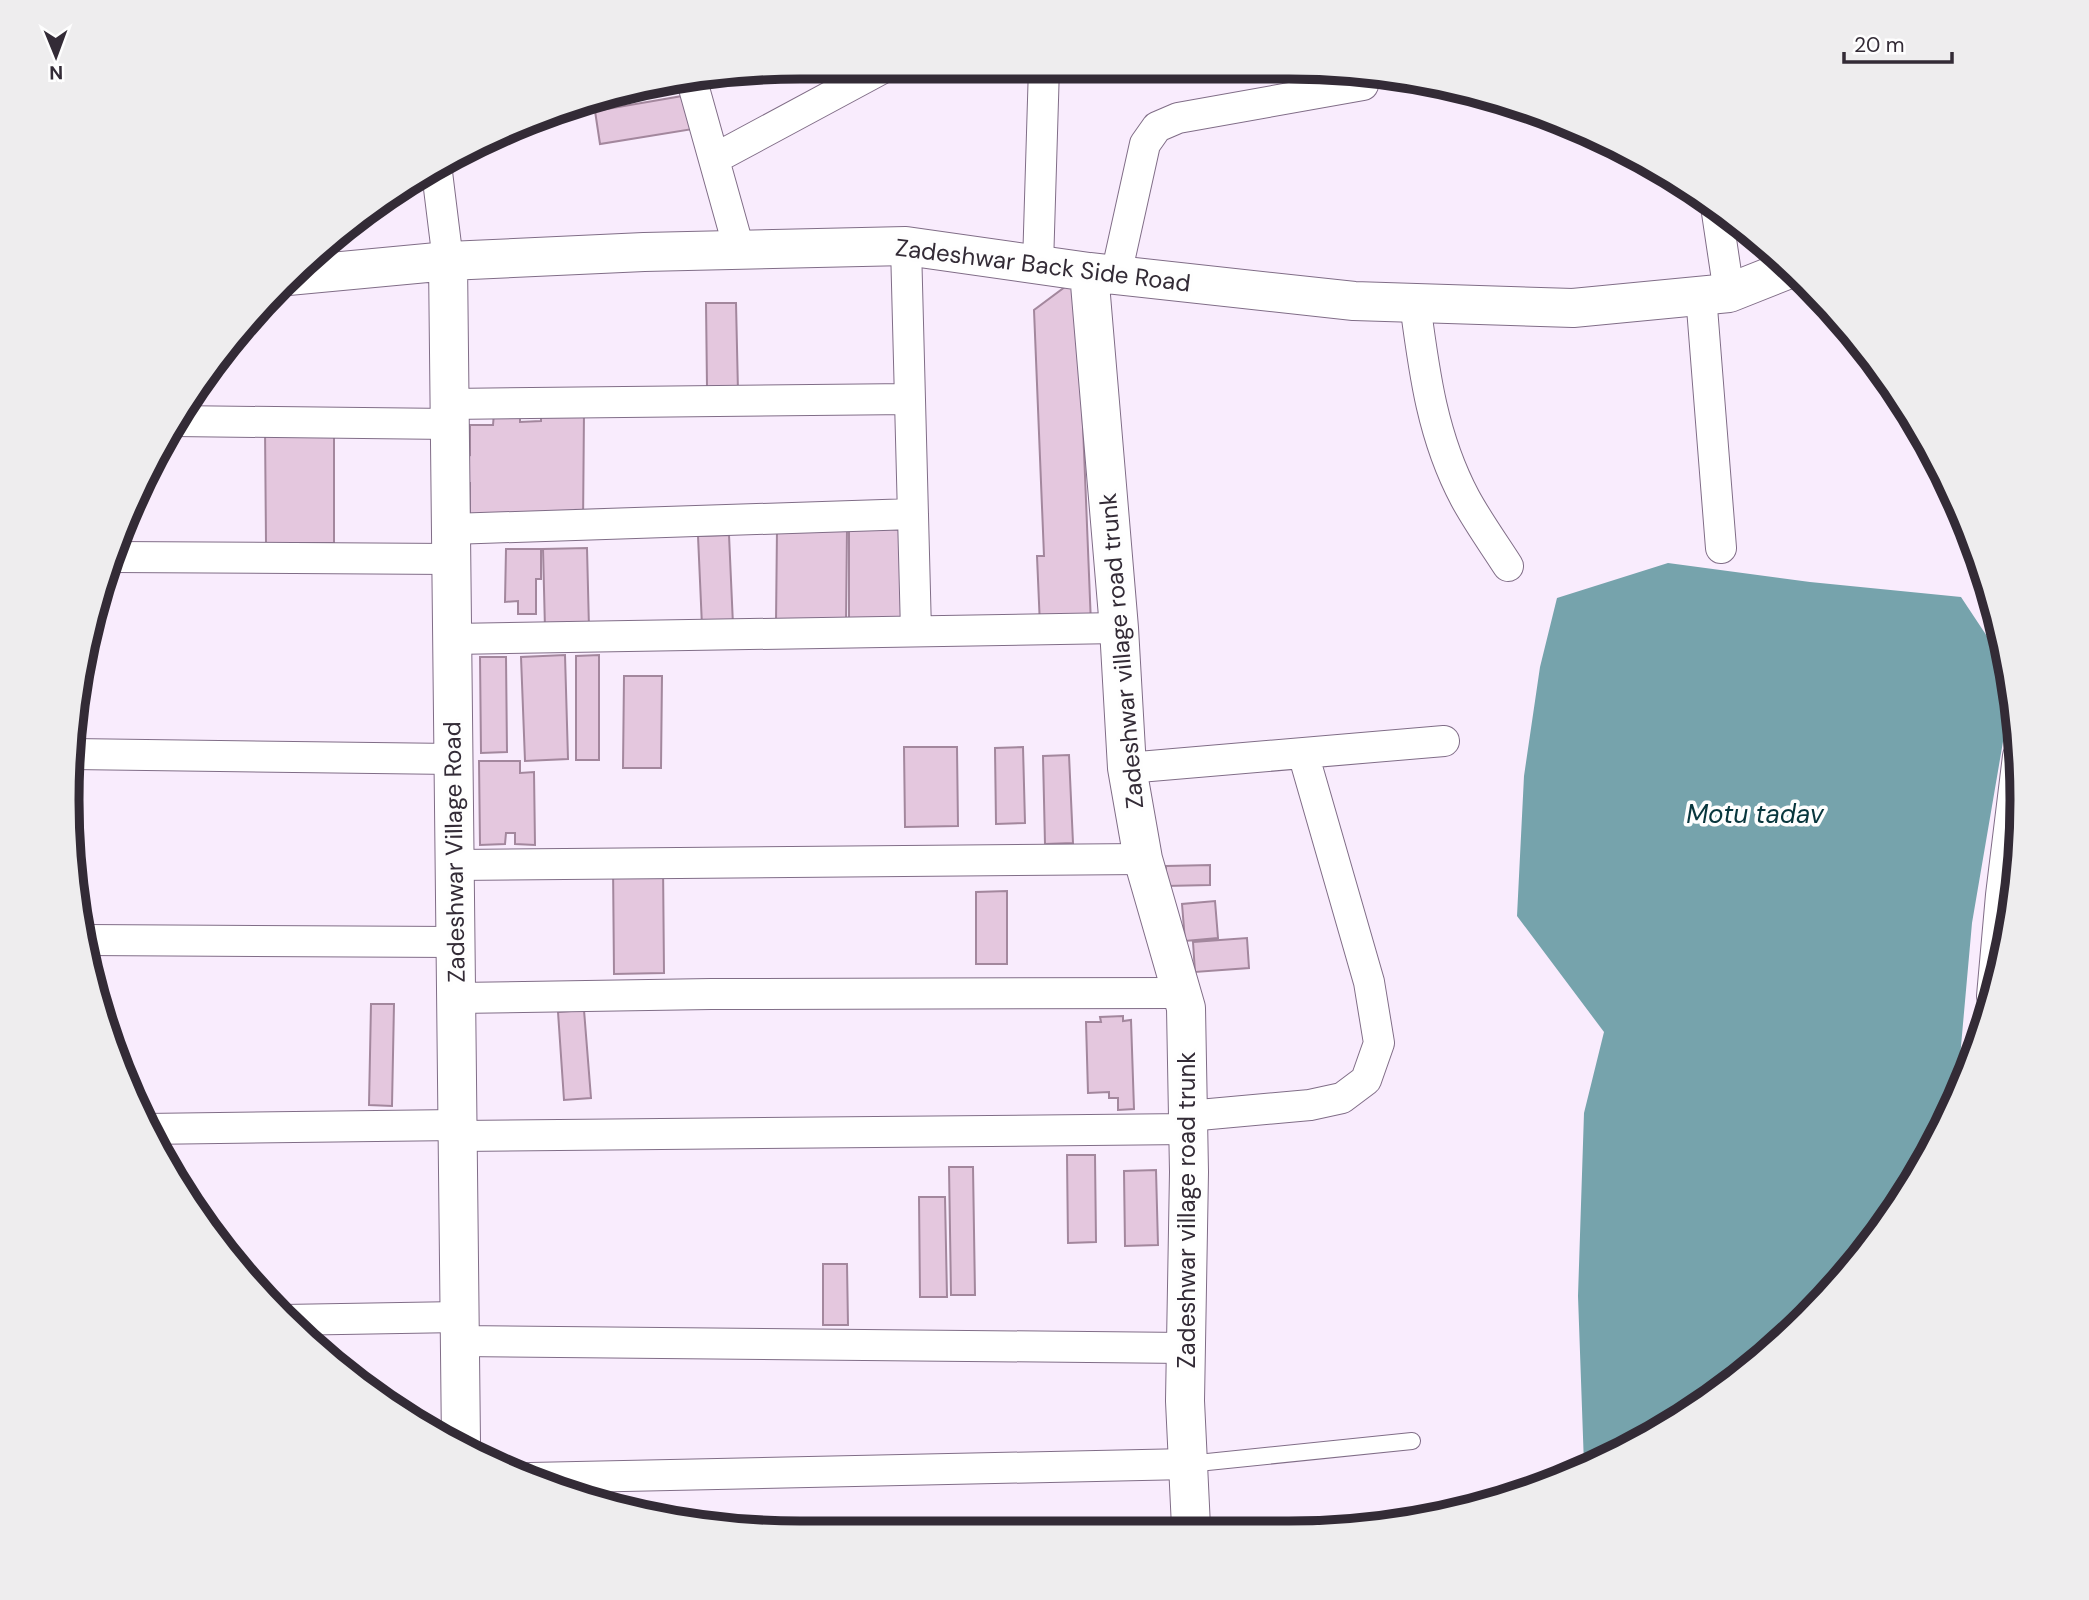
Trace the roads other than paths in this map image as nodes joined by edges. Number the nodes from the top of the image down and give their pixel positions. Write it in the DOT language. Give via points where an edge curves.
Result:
graph roads {
  1 [pos="863,79"];
  2 [pos="1044,79"];
  3 [pos="1363,85"];
  4 [pos="694,87"];
  5 [pos="714,159"];
  6 [pos="437,176"];
  7 [pos="1716,219"];
  8 [pos="906,246"];
  9 [pos="739,249"];
  10 [pos="448,261"];
  11 [pos="1038,265"];
  12 [pos="1780,272"];
  13 [pos="1102,273"];
  14 [pos="307,274"];
  15 [pos="1715,294"];
  16 [pos="1415,303"];
  17 [pos="910,398"];
  18 [pos="449,414"];
  19 [pos="186,421"];
  20 [pos="913,514"];
  21 [pos="451,544"];
  22 [pos="1721,548"];
  23 [pos="121,557"];
  24 [pos="1508,566"];
  25 [pos="1119,628"];
  26 [pos="916,631"];
  27 [pos="452,639"];
  28 [pos="1444,741"];
  29 [pos="1303,753"];
  30 [pos="80,754"];
  31 [pos="453,759"];
  32 [pos="1127,768"];
  33 [pos="1143,859"];
  34 [pos="454,864"];
  35 [pos="93,940"];
  36 [pos="455,942"];
  37 [pos="1181,993"];
  38 [pos="456,998"];
  39 [pos="1188,1123"];
  40 [pos="158,1129"];
  41 [pos="458,1131"];
  42 [pos="302,1321"];
  43 [pos="459,1329"];
  44 [pos="1186,1348"];
  45 [pos="461,1436"];
  46 [pos="1412,1441"];
  47 [pos="1188,1464"];
  48 [pos="554,1477"];
  49 [pos="1191,1521"];
  1 -- 5 [label="street"];
  2 -- 11 [label="street"];
  3 -- 13 [label="street" via="1178,118 1157,127 1145,144"];
  4 -- 5 [label="street"];
  5 -- 9 [label="street"];
  6 -- 10 [label="street"];
  7 -- 15 [label="street"];
  8 -- 9 [label="street, Zadeshwar Back Side Road"];
  8 -- 11 [label="street, Zadeshwar Back Side Road"];
  8 -- 17 [label="street"];
  9 -- 10 [label="street, Zadeshwar Back Side Road"];
  10 -- 14 [label="street, Zadeshwar Back Side Road"];
  10 -- 18 [label="street, Zadeshwar Village Road"];
  11 -- 13 [label="street, Zadeshwar Back Side Road"];
  12 -- 15 [label="street, Zadeshwar Back Side Road"];
  13 -- 16 [label="street, Zadeshwar Back Side Road" via="1354,301"];
  13 -- 25 [label="street, Zadeshwar village road trunk"];
  15 -- 16 [label="street, Zadeshwar Back Side Road" via="1573,308"];
  15 -- 22 [label="street"];
  16 -- 24 [label="street" via="1428,398 1443,449 1465,498"];
  17 -- 18 [label="street"];
  17 -- 20 [label="street"];
  18 -- 19 [label="street"];
  18 -- 21 [label="street, Zadeshwar Village Road"];
  20 -- 21 [label="street"];
  20 -- 26 [label="street"];
  21 -- 23 [label="street"];
  21 -- 27 [label="street, Zadeshwar Village Road"];
  25 -- 26 [label="street"];
  25 -- 32 [label="street, Zadeshwar village road trunk"];
  26 -- 27 [label="street"];
  27 -- 31 [label="street, Zadeshwar Village Road"];
  28 -- 29 [label="street"];
  29 -- 32 [label="street"];
  29 -- 39 [label="street" via="1370,982 1379,1043 1366,1080 1342,1098"];
  30 -- 31 [label="street"];
  31 -- 34 [label="street, Zadeshwar Village Road"];
  32 -- 33 [label="street, Zadeshwar village road trunk"];
  33 -- 34 [label="street"];
  33 -- 37 [label="street, Zadeshwar village road trunk"];
  34 -- 36 [label="street, Zadeshwar Village Road"];
  35 -- 36 [label="street"];
  36 -- 38 [label="street, Zadeshwar Village Road"];
  37 -- 38 [label="street"];
  37 -- 39 [label="street, Zadeshwar village road trunk" via="1186,1008"];
  38 -- 41 [label="street, Zadeshwar Village Road"];
  39 -- 41 [label="street"];
  39 -- 44 [label="street, Zadeshwar village road trunk"];
  40 -- 41 [label="street"];
  41 -- 43 [label="street, Zadeshwar Village Road"];
  42 -- 43 [label="street"];
  43 -- 44 [label="street"];
  43 -- 45 [label="street, Zadeshwar Village Road"];
  44 -- 47 [label="street, Zadeshwar village road trunk"];
  46 -- 47 [label="lane"];
  47 -- 48 [label="street"];
  47 -- 49 [label="street, Zadeshwar village road trunk"];
}
